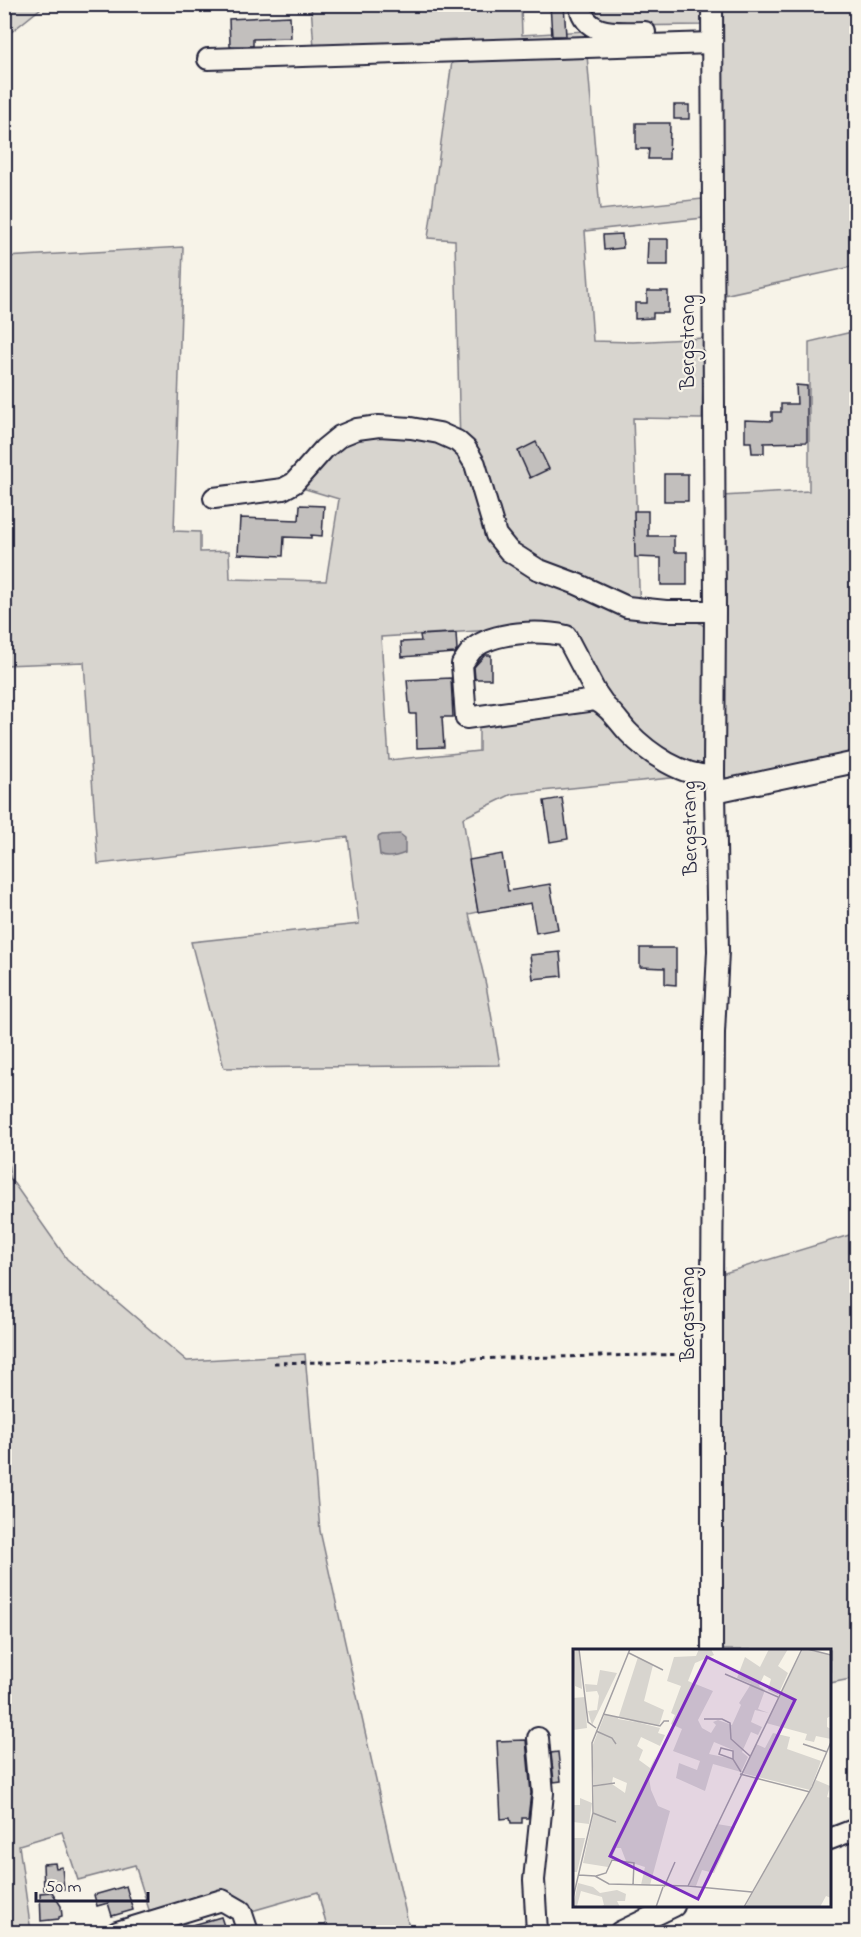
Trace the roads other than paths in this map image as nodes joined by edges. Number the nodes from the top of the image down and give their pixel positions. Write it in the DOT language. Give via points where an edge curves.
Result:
graph roads {
  1 [pos="579,4"];
  2 [pos="712,4"];
  3 [pos="712,37"];
  4 [pos="208,59"];
  5 [pos="214,498"];
  6 [pos="715,611"];
  7 [pos="604,704"];
  8 [pos="856,762"];
  9 [pos="715,784"];
  10 [pos="712,1649"];
  11 [pos="537,1738"];
  12 [pos="856,1829"];
  13 [pos="831,1839"];
  14 [pos="670,1907"];
  15 [pos="117,1932"];
  16 [pos="248,1932"];
  17 [pos="537,1932"];
  18 [pos="620,1932"];
  1 -- 3 [label="street" via="586,22 611,33"];
  2 -- 3 [label="street, Bergstrang"];
  3 -- 4 [label="street"];
  3 -- 6 [label="street, Bergstrang"];
  5 -- 6 [label="street" via="283,489 294,483 340,436 357,429 379,426 439,433 457,441 475,464 496,535 508,551 537,569 627,607"];
  6 -- 9 [label="street, Bergstrang"];
  7 -- 7 [label="street" via="580,701 466,718 462,664 473,649 491,639 540,632 566,636"];
  7 -- 9 [label="street" via="634,739 656,755"];
  8 -- 9 [label="street"];
  9 -- 10 [label="street, Bergstrang" via="718,951 714,1033"];
  11 -- 17 [label="street" via="543,1793 534,1880"];
  12 -- 13 [label="street"];
  14 -- 18 [label="street"];
  15 -- 16 [label="street" via="222,1900 241,1911"];
}
